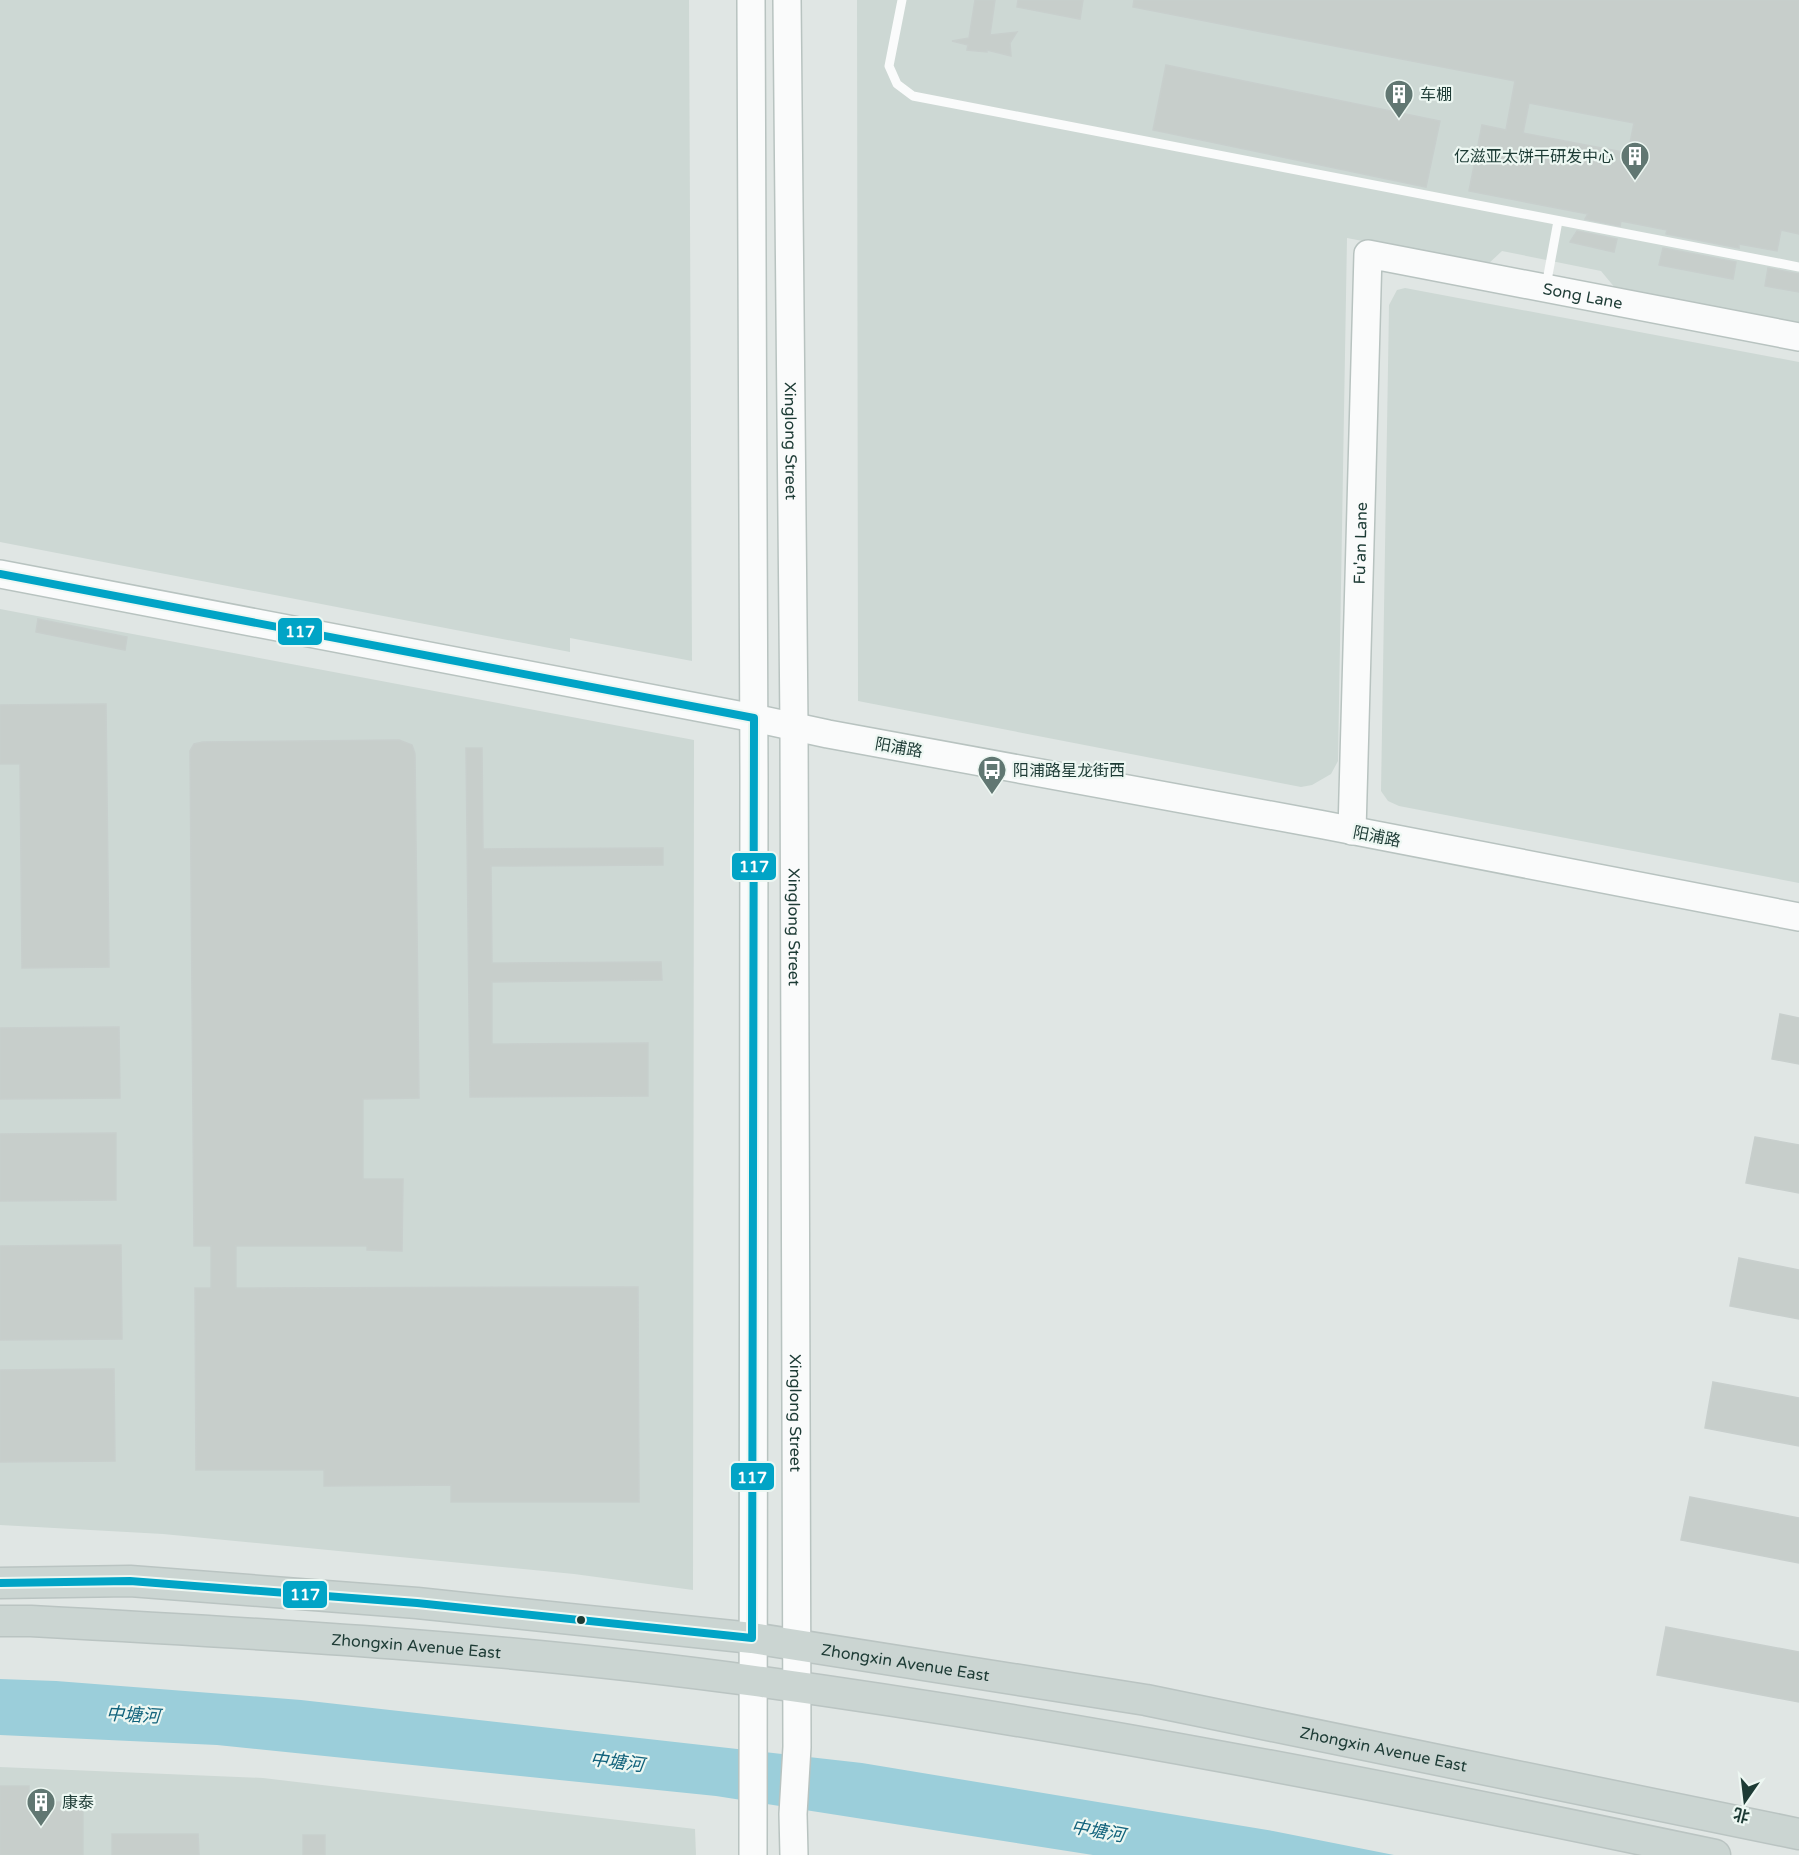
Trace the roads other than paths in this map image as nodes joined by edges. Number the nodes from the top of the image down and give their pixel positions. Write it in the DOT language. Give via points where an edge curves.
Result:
graph roads {
  1 [pos="751,0"];
  2 [pos="787,0"];
  3 [pos="902,0"];
  4 [pos="1558,221"];
  5 [pos="1368,254"];
  6 [pos="1799,267"];
  7 [pos="1546,288"];
  8 [pos="1799,337"];
  9 [pos="0,574"];
  10 [pos="754,718"];
  11 [pos="794,726"];
  12 [pos="1352,831"];
  13 [pos="1799,917"];
  14 [pos="0,1583"];
  15 [pos="0,1621"];
  16 [pos="752,1638"];
  17 [pos="796,1644"];
  18 [pos="754,1681"];
  19 [pos="796,1687"];
  20 [pos="1799,1833"];
  21 [pos="753,1855"];
  22 [pos="794,1855"];
  23 [pos="1715,1855"];
  1 -- 10 [label="main road"];
  2 -- 11 [label="main road, Xinglong Street"];
  3 -- 4 [label="lane" via="889,66 897,84 913,96"];
  4 -- 6 [label="lane"];
  4 -- 7 [label="lane"];
  5 -- 7 [label="main road, Song Lane"];
  5 -- 12 [label="main road, Fu'an Lane"];
  7 -- 8 [label="main road, Song Lane"];
  9 -- 10 [label="main road, 阳浦路"];
  10 -- 11 [label="main road, 阳浦路"];
  10 -- 16 [label="main road"];
  11 -- 12 [label="main road, 阳浦路"];
  11 -- 17 [label="main road, Xinglong Street"];
  12 -- 13 [label="main road, 阳浦路"];
  14 -- 16 [label="main road, Zhongxin Avenue East" via="130,1581 417,1603"];
  15 -- 18 [label="main road, Zhongxin Avenue East" via="298,1635"];
  16 -- 17 [label="main road, Zhongxin Avenue East"];
  16 -- 18 [label="main road"];
  17 -- 19 [label="main road, Xinglong Street"];
  17 -- 20 [label="main road, Zhongxin Avenue East" via="1146,1700"];
  18 -- 19 [label="main road, Zhongxin Avenue East"];
  18 -- 21 [label="main road"];
  19 -- 22 [label="main road, Xinglong Street"];
  19 -- 23 [label="main road, Zhongxin Avenue East" via="1140,1742 1442,1798"];
}
